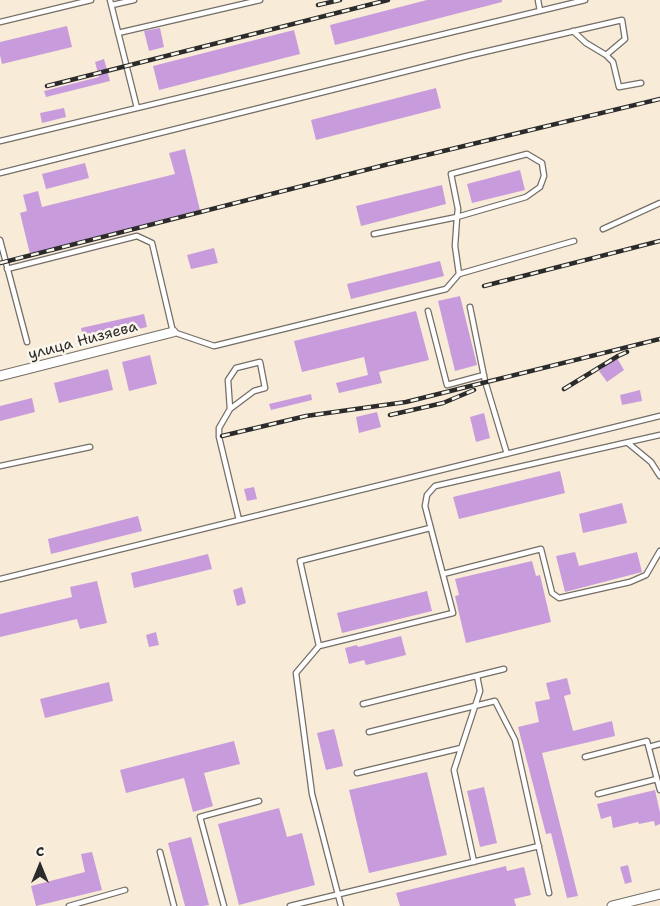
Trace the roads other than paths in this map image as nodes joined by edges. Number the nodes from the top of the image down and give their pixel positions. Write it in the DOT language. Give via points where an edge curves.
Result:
graph roads {
  1 [pos="91,0"];
  2 [pos="134,0"];
  3 [pos="260,0"];
  4 [pos="538,0"];
  5 [pos="584,0"];
  6 [pos="111,3"];
  7 [pos="540,11"];
  8 [pos="0,22"];
  9 [pos="572,31"];
  10 [pos="118,33"];
  11 [pos="606,55"];
  12 [pos="641,83"];
  13 [pos="137,108"];
  14 [pos="0,141"];
  15 [pos="0,173"];
  16 [pos="660,204"];
  17 [pos="457,218"];
  18 [pos="603,229"];
  19 [pos="374,234"];
  20 [pos="0,240"];
  21 [pos="574,241"];
  22 [pos="7,269"];
  23 [pos="459,274"];
  24 [pos="470,307"];
  25 [pos="428,311"];
  26 [pos="173,332"];
  27 [pos="27,342"];
  28 [pos="484,375"];
  29 [pos="0,376"];
  30 [pos="230,409"];
  31 [pos="660,416"];
  32 [pos="660,434"];
  33 [pos="628,443"];
  34 [pos="90,447"];
  35 [pos="506,454"];
  36 [pos="0,466"];
  37 [pos="660,476"];
  38 [pos="239,520"];
  39 [pos="430,528"];
  40 [pos="660,551"];
  41 [pos="443,574"];
  42 [pos="0,579"];
  43 [pos="320,646"];
  44 [pos="504,669"];
  45 [pos="477,676"];
  46 [pos="363,704"];
  47 [pos="474,706"];
  48 [pos="369,732"];
  49 [pos="660,744"];
  50 [pos="461,748"];
  51 [pos="649,748"];
  52 [pos="584,757"];
  53 [pos="357,773"];
  54 [pos="657,779"];
  55 [pos="660,790"];
  56 [pos="598,794"];
  57 [pos="259,801"];
  58 [pos="539,846"];
  59 [pos="160,852"];
  60 [pos="474,862"];
  61 [pos="125,890"];
  62 [pos="549,893"];
  63 [pos="337,894"];
  64 [pos="660,894"];
  65 [pos="69,906"];
  66 [pos="174,906"];
  67 [pos="224,906"];
  68 [pos="290,906"];
  69 [pos="340,906"];
  70 [pos="612,906"];
  1 -- 8 [label="lane"];
  2 -- 6 [label="lane"];
  3 -- 10 [label="lane"];
  4 -- 7 [label="lane"];
  5 -- 7 [label="lane"];
  6 -- 10 [label="lane"];
  7 -- 13 [label="lane"];
  9 -- 11 [label="lane"];
  9 -- 11 [label="lane" via="622,20 625,40"];
  9 -- 15 [label="lane"];
  10 -- 13 [label="lane"];
  11 -- 12 [label="lane" via="613,62 619,87"];
  13 -- 14 [label="lane"];
  16 -- 18 [label="lane"];
  17 -- 17 [label="lane" via="526,197 540,187 544,176 542,163 527,154 451,174"];
  17 -- 19 [label="lane"];
  17 -- 23 [label="lane" via="455,246"];
  20 -- 22 [label="lane"];
  21 -- 23 [label="lane"];
  22 -- 26 [label="lane" via="137,236 152,243"];
  22 -- 27 [label="lane"];
  23 -- 26 [label="lane" via="446,289 214,346"];
  24 -- 28 [label="lane"];
  25 -- 28 [label="lane" via="447,385"];
  26 -- 29 [label="street, улица Низяева"];
  28 -- 35 [label="lane"];
  30 -- 30 [label="lane" via="228,380 236,368 260,362 265,388 254,391"];
  30 -- 38 [label="lane" via="219,428 219,437"];
  31 -- 35 [label="lane"];
  32 -- 33 [label="lane"];
  33 -- 37 [label="lane" via="651,462"];
  33 -- 39 [label="lane" via="435,486 426,495"];
  34 -- 36 [label="lane"];
  35 -- 38 [label="lane"];
  38 -- 42 [label="lane"];
  39 -- 41 [label="lane"];
  39 -- 43 [label="lane" via="300,561"];
  40 -- 41 [label="lane" via="646,576 559,598 552,593 541,549"];
  41 -- 43 [label="lane" via="453,613"];
  43 -- 63 [label="lane" via="296,673 312,794"];
  44 -- 45 [label="lane"];
  45 -- 46 [label="lane"];
  45 -- 47 [label="lane" via="480,691"];
  47 -- 48 [label="lane"];
  47 -- 50 [label="lane"];
  47 -- 58 [label="lane" via="495,701 515,740"];
  49 -- 51 [label="lane"];
  50 -- 53 [label="lane"];
  50 -- 60 [label="lane" via="454,770"];
  51 -- 52 [label="lane" via="647,741"];
  51 -- 54 [label="lane"];
  54 -- 55 [label="lane"];
  54 -- 56 [label="lane"];
  57 -- 67 [label="lane" via="200,817"];
  58 -- 60 [label="lane"];
  58 -- 62 [label="lane"];
  59 -- 66 [label="lane"];
  60 -- 63 [label="lane"];
  61 -- 65 [label="lane"];
  63 -- 68 [label="lane"];
  63 -- 69 [label="lane"];
  64 -- 70 [label="street"];
}
